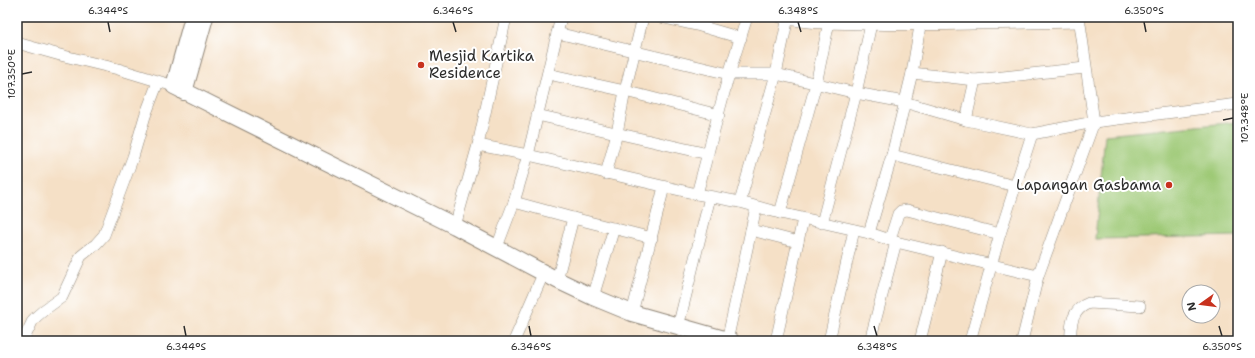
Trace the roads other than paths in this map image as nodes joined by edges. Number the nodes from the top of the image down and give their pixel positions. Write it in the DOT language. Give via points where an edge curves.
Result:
graph roads {
  1 [pos="193,17"];
  2 [pos="205,17"];
  3 [pos="506,17"];
  4 [pos="561,17"];
  5 [pos="643,17"];
  6 [pos="660,17"];
  7 [pos="747,17"];
  8 [pos="785,18"];
  9 [pos="1079,19"];
  10 [pos="701,21"];
  11 [pos="923,21"];
  12 [pos="829,22"];
  13 [pos="871,24"];
  14 [pos="557,34"];
  15 [pos="741,38"];
  16 [pos="17,42"];
  17 [pos="635,52"];
  18 [pos="1085,68"];
  19 [pos="912,73"];
  20 [pos="548,74"];
  21 [pos="728,74"];
  22 [pos="776,74"];
  23 [pos="975,80"];
  24 [pos="158,82"];
  25 [pos="816,84"];
  26 [pos="179,89"];
  27 [pos="625,91"];
  28 [pos="856,93"];
  29 [pos="904,102"];
  30 [pos="1238,104"];
  31 [pos="537,115"];
  32 [pos="718,115"];
  33 [pos="966,120"];
  34 [pos="1094,122"];
  35 [pos="617,133"];
  36 [pos="1032,134"];
  37 [pos="478,145"];
  38 [pos="708,154"];
  39 [pos="528,155"];
  40 [pos="892,155"];
  41 [pos="606,174"];
  42 [pos="1014,186"];
  43 [pos="664,187"];
  44 [pos="696,194"];
  45 [pos="710,196"];
  46 [pos="514,202"];
  47 [pos="740,202"];
  48 [pos="756,207"];
  49 [pos="780,213"];
  50 [pos="573,218"];
  51 [pos="803,219"];
  52 [pos="822,223"];
  53 [pos="456,226"];
  54 [pos="614,228"];
  55 [pos="751,230"];
  56 [pos="854,230"];
  57 [pos="869,233"];
  58 [pos="1000,234"];
  59 [pos="652,238"];
  60 [pos="893,240"];
  61 [pos="798,242"];
  62 [pos="497,247"];
  63 [pos="942,252"];
  64 [pos="991,265"];
  65 [pos="551,276"];
  66 [pos="1038,276"];
  67 [pos="592,296"];
  68 [pos="1140,306"];
  69 [pos="632,313"];
  70 [pos="678,327"];
  71 [pos="730,336"];
  72 [pos="23,341"];
  73 [pos="514,341"];
  74 [pos="776,341"];
  75 [pos="830,341"];
  76 [pos="870,341"];
  77 [pos="920,341"];
  78 [pos="970,341"];
  79 [pos="1022,341"];
  80 [pos="1071,341"];
  1 -- 26 [label="street"];
  2 -- 26 [label="street"];
  3 -- 37 [label="street"];
  4 -- 14 [label="street"];
  5 -- 17 [label="street"];
  6 -- 10 [label="street"];
  7 -- 15 [label="street"];
  8 -- 12 [label="street"];
  8 -- 22 [label="street"];
  9 -- 11 [label="street"];
  9 -- 18 [label="street"];
  10 -- 15 [label="street"];
  11 -- 13 [label="street"];
  11 -- 19 [label="street"];
  12 -- 13 [label="street"];
  12 -- 25 [label="street"];
  13 -- 28 [label="street"];
  14 -- 17 [label="street"];
  14 -- 20 [label="street"];
  15 -- 21 [label="street"];
  16 -- 24 [label="street"];
  17 -- 21 [label="street"];
  17 -- 27 [label="street"];
  18 -- 23 [label="street"];
  18 -- 34 [label="street"];
  19 -- 23 [label="street"];
  19 -- 29 [label="street"];
  20 -- 27 [label="street"];
  20 -- 31 [label="street"];
  21 -- 22 [label="street"];
  21 -- 32 [label="street"];
  22 -- 25 [label="street"];
  22 -- 47 [label="street"];
  23 -- 33 [label="street"];
  24 -- 26 [label="street"];
  24 -- 72 [label="street" via="104,235 81,256 62,297 37,316"];
  25 -- 28 [label="street"];
  25 -- 49 [label="street"];
  26 -- 53 [label="street"];
  27 -- 32 [label="street"];
  27 -- 35 [label="street"];
  28 -- 29 [label="street"];
  28 -- 52 [label="street"];
  29 -- 33 [label="street"];
  29 -- 40 [label="street"];
  30 -- 34 [label="street"];
  31 -- 35 [label="street"];
  31 -- 39 [label="street"];
  32 -- 38 [label="street"];
  33 -- 36 [label="street"];
  34 -- 36 [label="street"];
  34 -- 66 [label="street"];
  35 -- 38 [label="street"];
  35 -- 41 [label="street"];
  36 -- 42 [label="street"];
  37 -- 39 [label="street"];
  37 -- 53 [label="street"];
  38 -- 44 [label="street"];
  39 -- 41 [label="street"];
  39 -- 46 [label="street"];
  40 -- 42 [label="street"];
  40 -- 57 [label="street"];
  41 -- 43 [label="street"];
  42 -- 58 [label="street"];
  43 -- 44 [label="street"];
  43 -- 59 [label="street"];
  44 -- 45 [label="street"];
  45 -- 47 [label="street"];
  45 -- 70 [label="street"];
  46 -- 50 [label="street"];
  46 -- 62 [label="street"];
  47 -- 48 [label="street"];
  48 -- 49 [label="street"];
  48 -- 55 [label="street"];
  49 -- 51 [label="street"];
  50 -- 54 [label="street"];
  50 -- 65 [label="street"];
  51 -- 52 [label="street"];
  51 -- 61 [label="street"];
  52 -- 56 [label="street"];
  53 -- 62 [label="street"];
  54 -- 59 [label="street"];
  54 -- 67 [label="street"];
  55 -- 61 [label="street"];
  55 -- 71 [label="street"];
  56 -- 57 [label="street"];
  56 -- 75 [label="street"];
  57 -- 60 [label="street"];
  58 -- 60 [label="street" via="907,210 898,214"];
  58 -- 64 [label="street"];
  59 -- 69 [label="street"];
  60 -- 63 [label="street"];
  60 -- 76 [label="street"];
  61 -- 74 [label="street"];
  62 -- 65 [label="street"];
  63 -- 64 [label="street"];
  63 -- 77 [label="street"];
  64 -- 66 [label="street"];
  64 -- 78 [label="street"];
  65 -- 67 [label="street"];
  65 -- 73 [label="street"];
  66 -- 79 [label="street"];
  67 -- 69 [label="street"];
  68 -- 80 [label="street" via="1089,303 1084,305 1076,312 1072,321"];
  69 -- 70 [label="street"];
  70 -- 71 [label="street"];
}
